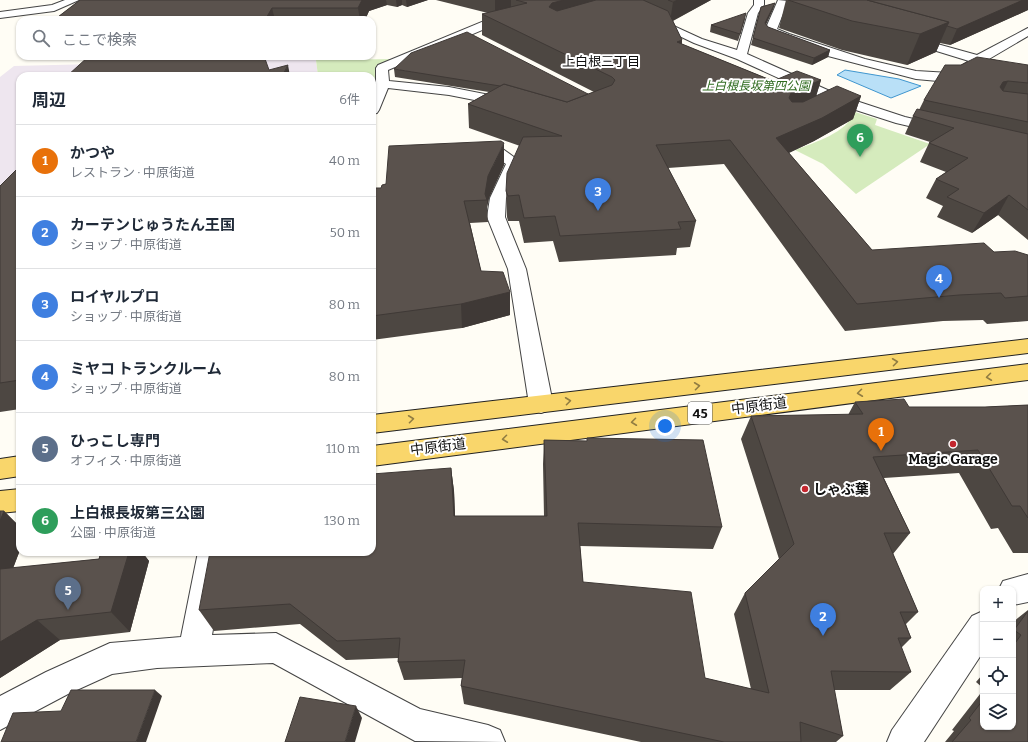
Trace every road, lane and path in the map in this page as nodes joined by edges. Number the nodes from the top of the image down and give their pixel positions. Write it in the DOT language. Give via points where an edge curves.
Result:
graph roads {
  1 [pos="83,0"];
  2 [pos="544,0"];
  3 [pos="760,0"];
  4 [pos="72,1"];
  5 [pos="778,1"];
  6 [pos="609,5"];
  7 [pos="796,5"];
  8 [pos="0,16"];
  9 [pos="1028,32"];
  10 [pos="466,33"];
  11 [pos="897,35"];
  12 [pos="480,40"];
  13 [pos="741,56"];
  14 [pos="979,60"];
  15 [pos="1028,74"];
  16 [pos="382,84"];
  17 [pos="376,100"];
  18 [pos="836,100"];
  19 [pos="521,106"];
  20 [pos="823,106"];
  21 [pos="953,132"];
  22 [pos="458,155"];
  23 [pos="1028,346"];
  24 [pos="1028,372"];
  25 [pos="541,404"];
  26 [pos="376,424"];
  27 [pos="376,455"];
  28 [pos="16,467"];
  29 [pos="0,469"];
  30 [pos="16,500"];
  31 [pos="0,502"];
  32 [pos="211,556"];
  33 [pos="980,630"];
  34 [pos="194,651"];
  35 [pos="0,714"];
  36 [pos="488,742"];
  37 [pos="904,742"];
  1 -- 4 [label="street"];
  2 -- 10 [label="street"];
  3 -- 13 [label="street" via="753,13"];
  4 -- 8 [label="street" via="54,8"];
  5 -- 7 [label="street"];
  5 -- 14 [label="street" via="771,30 780,36 838,55 893,70 952,77"];
  6 -- 13 [label="street" via="624,6 698,41"];
  9 -- 14 [label="street"];
  10 -- 12 [label="street"];
  10 -- 16 [label="street" via="382,68"];
  11 -- 14 [label="street"];
  13 -- 18 [label="street"];
  14 -- 15 [label="street"];
  16 -- 17 [label="street"];
  16 -- 19 [label="street" via="449,91 507,101"];
  18 -- 20 [label="street"];
  18 -- 21 [label="street" via="893,118"];
  22 -- 25 [label="street" via="495,150 514,164 498,198 496,217 517,269"];
  25 -- 23 [label="main road, 中原街道 / 45, one-way"];
  24 -- 27 [label="main road, 中原街道 / 45, one-way"];
  26 -- 25 [label="main road, 中原街道 / 45, one-way"];
  28 -- 29 [label="main road"];
  30 -- 31 [label="main road"];
  32 -- 34 [label="street"];
  33 -- 37 [label="street"];
  34 -- 35 [label="street" via="110,659"];
  34 -- 36 [label="street" via="276,648 414,724"];
}
